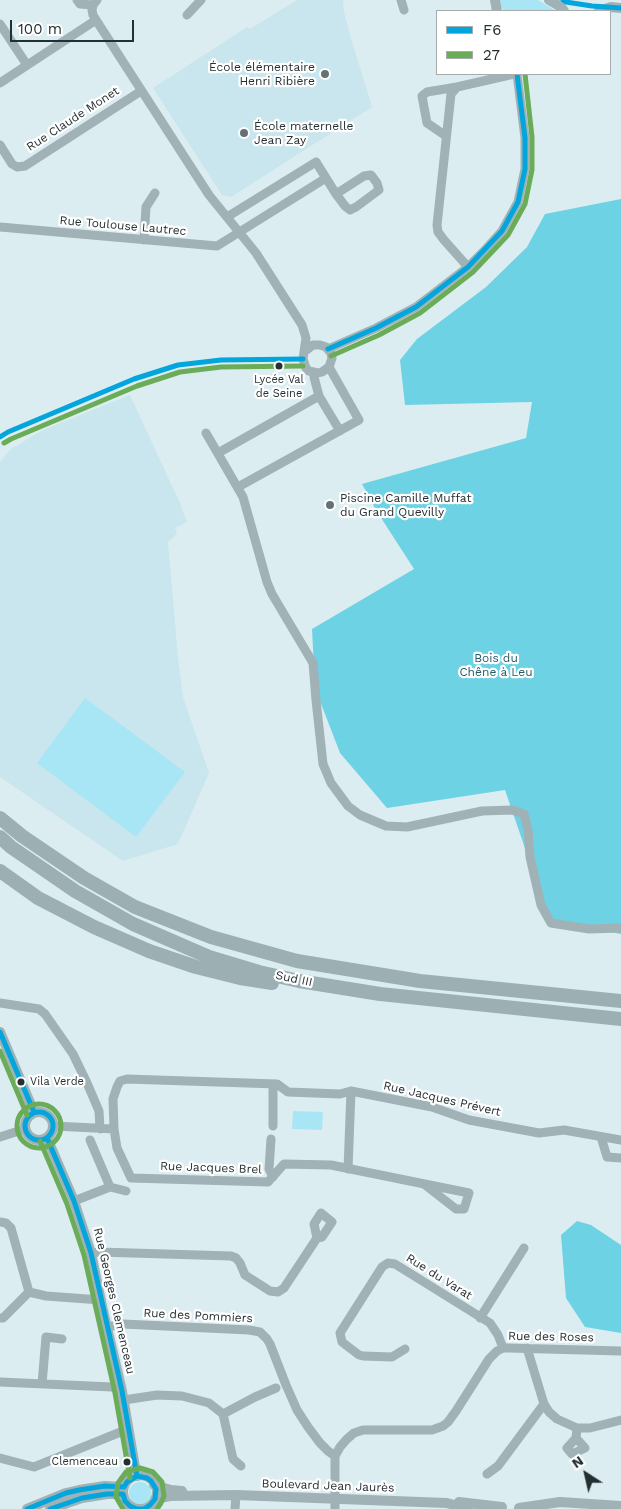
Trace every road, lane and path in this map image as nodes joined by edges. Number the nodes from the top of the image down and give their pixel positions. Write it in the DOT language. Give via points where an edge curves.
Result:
graph roads {
  1 [pos="77,0"];
  2 [pos="201,0"];
  3 [pos="401,0"];
  4 [pos="549,0"];
  5 [pos="95,3"];
  6 [pos="621,8"];
  7 [pos="404,10"];
  8 [pos="563,10"];
  9 [pos="603,10"];
  10 [pos="187,15"];
  11 [pos="96,20"];
  12 [pos="0,24"];
  13 [pos="27,65"];
  14 [pos="511,75"];
  15 [pos="515,75"];
  16 [pos="0,83"];
  17 [pos="457,87"];
  18 [pos="141,91"];
  19 [pos="446,136"];
  20 [pos="0,145"];
  21 [pos="326,178"];
  22 [pos="155,193"];
  23 [pos="336,194"];
  24 [pos="227,217"];
  25 [pos="0,227"];
  26 [pos="239,232"];
  27 [pos="144,240"];
  28 [pos="468,267"];
  29 [pos="302,325"];
  30 [pos="320,344"];
  31 [pos="328,350"];
  32 [pos="304,352"];
  33 [pos="329,366"];
  34 [pos="314,373"];
  35 [pos="319,396"];
  36 [pos="340,431"];
  37 [pos="206,433"];
  38 [pos="218,453"];
  39 [pos="238,487"];
  40 [pos="0,818"];
  41 [pos="0,837"];
  42 [pos="0,871"];
  43 [pos="621,928"];
  44 [pos="380,994"];
  45 [pos="621,1001"];
  46 [pos="0,1004"];
  47 [pos="621,1020"];
  48 [pos="0,1032"];
  49 [pos="273,1084"];
  50 [pos="351,1091"];
  51 [pos="34,1112"];
  52 [pos="54,1126"];
  53 [pos="272,1126"];
  54 [pos="25,1129"];
  55 [pos="100,1129"];
  56 [pos="114,1129"];
  57 [pos="0,1137"];
  58 [pos="601,1137"];
  59 [pos="47,1138"];
  60 [pos="271,1139"];
  61 [pos="90,1140"];
  62 [pos="621,1140"];
  63 [pos="621,1158"];
  64 [pos="348,1169"];
  65 [pos="273,1177"];
  66 [pos="424,1184"];
  67 [pos="110,1187"];
  68 [pos="126,1190"];
  69 [pos="74,1201"];
  70 [pos="0,1222"];
  71 [pos="317,1238"];
  72 [pos="524,1248"];
  73 [pos="91,1253"];
  74 [pos="29,1292"];
  75 [pos="101,1300"];
  76 [pos="0,1318"];
  77 [pos="480,1318"];
  78 [pos="107,1327"];
  79 [pos="62,1339"];
  80 [pos="405,1348"];
  81 [pos="503,1348"];
  82 [pos="527,1348"];
  83 [pos="621,1351"];
  84 [pos="0,1382"];
  85 [pos="42,1384"];
  86 [pos="276,1388"];
  87 [pos="123,1396"];
  88 [pos="544,1404"];
  89 [pos="223,1414"];
  90 [pos="621,1420"];
  91 [pos="577,1428"];
  92 [pos="128,1429"];
  93 [pos="576,1438"];
  94 [pos="336,1456"];
  95 [pos="0,1458"];
  96 [pos="241,1466"];
  97 [pos="487,1474"];
  98 [pos="137,1476"];
  99 [pos="154,1485"];
  100 [pos="123,1491"];
  101 [pos="208,1495"];
  102 [pos="236,1495"];
  103 [pos="155,1499"];
  104 [pos="334,1504"];
  105 [pos="445,1505"];
  106 [pos="621,1506"];
  107 [pos="501,1508"];
  108 [pos="27,1509"];
  109 [pos="50,1509"];
  110 [pos="144,1509"];
  111 [pos="234,1509"];
  112 [pos="468,1509"];
  113 [pos="520,1509"];
  1 -- 5 [label="street" via="80,4"];
  2 -- 10 [label="street"];
  3 -- 7 [label="street"];
  4 -- 8 [label="street"];
  5 -- 11 [label="street" via="93,15"];
  6 -- 9 [label="street"];
  11 -- 13 [label="street"];
  11 -- 18 [label="street"];
  12 -- 13 [label="street"];
  13 -- 16 [label="street"];
  14 -- 17 [label="street"];
  15 -- 28 [label="street" via="525,138 524,181 518,202 502,231"];
  17 -- 19 [label="street" via="451,94"];
  17 -- 19 [label="street" via="427,92 422,96 427,123"];
  18 -- 20 [label="street, Rue Claude Monet" via="25,166 12,164"];
  18 -- 24 [label="street"];
  19 -- 28 [label="street" via="436,225 438,232"];
  21 -- 23 [label="street"];
  21 -- 24 [label="street" via="316,162"];
  21 -- 26 [label="street, Rue Toulouse Lautrec"];
  22 -- 27 [label="street" via="146,207"];
  23 -- 23 [label="street" via="350,210 379,190 371,175"];
  24 -- 26 [label="street"];
  25 -- 27 [label="street, Rue Toulouse Lautrec"];
  26 -- 27 [label="street, Rue Toulouse Lautrec" via="217,246"];
  26 -- 29 [label="street"];
  28 -- 31 [label="street" via="416,307"];
  29 -- 30 [label="street"];
  29 -- 32 [label="street" via="306,338"];
  30 -- 31 [label="street"];
  30 -- 32 [label="street" via="310,346"];
  31 -- 33 [label="street" via="332,358"];
  32 -- 34 [label="street" via="304,364"];
  33 -- 34 [label="street"];
  33 -- 36 [label="street" via="359,420"];
  34 -- 35 [label="street"];
  35 -- 36 [label="street"];
  35 -- 38 [label="street"];
  36 -- 39 [label="street"];
  37 -- 38 [label="street"];
  38 -- 39 [label="street"];
  39 -- 43 [label="street" via="272,594 313,663 323,764 331,783 348,806 360,815 393,827 482,811 512,810 524,814 541,905 551,923 589,929"];
  40 -- 45 [label="highway, Sud III" via="101,888 135,907 211,937 297,961 420,981"];
  41 -- 44 [label="highway, Sud III" via="75,891 170,941 260,972"];
  42 -- 44 [label="highway" via="38,898 94,927 196,967 304,988"];
  44 -- 47 [label="highway, Sud III"];
  46 -- 55 [label="street" via="39,1009 44,1014 73,1054 88,1083 99,1111"];
  48 -- 51 [label="street"];
  49 -- 50 [label="street, Rue Jacques Prévert" via="288,1092 340,1094"];
  49 -- 53 [label="street"];
  49 -- 56 [label="street, Rue Jacques Prévert" via="128,1078 120,1081 113,1099"];
  50 -- 58 [label="street, Rue Jacques Prévert" via="432,1107 478,1122 539,1133 564,1130"];
  50 -- 64 [label="street"];
  51 -- 52 [label="street" via="46,1113"];
  51 -- 54 [label="street" via="27,1118"];
  52 -- 55 [label="street"];
  52 -- 59 [label="street"];
  54 -- 57 [label="street"];
  54 -- 59 [label="street" via="36,1140"];
  55 -- 56 [label="street"];
  56 -- 65 [label="street, Rue Jacques Brel" via="117,1148 131,1178 268,1182"];
  58 -- 62 [label="street, Rue Jacques Prévert"];
  58 -- 63 [label="street" via="607,1157"];
  59 -- 69 [label="street, Rue Georges Clemenceau"];
  60 -- 65 [label="street" via="269,1169"];
  61 -- 67 [label="street"];
  64 -- 65 [label="street, Rue Jacques Brel" via="331,1165 284,1164"];
  64 -- 66 [label="street, Rue Jacques Brel"];
  66 -- 66 [label="street, Rue Jacques Brel" via="469,1193 464,1209 456,1209"];
  67 -- 68 [label="street"];
  67 -- 69 [label="street"];
  69 -- 73 [label="street, Rue Georges Clemenceau"];
  70 -- 74 [label="street" via="6,1222 11,1228"];
  71 -- 73 [label="street" via="284,1288 278,1292 270,1291 245,1275 240,1263 231,1256"];
  72 -- 77 [label="street"];
  73 -- 75 [label="street, Rue Georges Clemenceau"];
  74 -- 75 [label="street"];
  74 -- 76 [label="street"];
  75 -- 78 [label="street, Rue Georges Clemenceau"];
  77 -- 80 [label="street, Rue du Varat" via="395,1264 388,1263 382,1267 340,1333 342,1342 359,1355 392,1357"];
  77 -- 81 [label="street, Rue du Varat" via="490,1323"];
  78 -- 87 [label="street, Rue Georges Clemenceau"];
  78 -- 94 [label="street, Rue des Pommiers" via="123,1324 260,1332 270,1344 304,1421 328,1452"];
  79 -- 85 [label="street" via="46,1337"];
  81 -- 82 [label="street, Rue des Roses"];
  81 -- 94 [label="street, Rue des Roses" via="492,1354 443,1426 432,1430 363,1430 347,1439"];
  82 -- 83 [label="street, Rue des Roses"];
  82 -- 88 [label="street"];
  84 -- 85 [label="street"];
  85 -- 87 [label="street" via="112,1387"];
  86 -- 89 [label="street"];
  87 -- 89 [label="street" via="182,1396 209,1403"];
  87 -- 92 [label="street, Rue Georges Clemenceau"];
  88 -- 91 [label="street" via="557,1419"];
  88 -- 97 [label="street" via="498,1466"];
  89 -- 96 [label="street" via="233,1458"];
  90 -- 91 [label="street"];
  91 -- 93 [label="street"];
  92 -- 95 [label="street" via="34,1467"];
  92 -- 98 [label="street, Rue Georges Clemenceau"];
  94 -- 104 [label="street"];
  98 -- 99 [label="street" via="147,1478"];
  98 -- 100 [label="street" via="127,1482"];
  99 -- 101 [label="street, Boulevard Jean Jaurès"];
  99 -- 103 [label="street"];
  100 -- 108 [label="street" via="104,1486 79,1490"];
  100 -- 109 [label="street"];
  100 -- 110 [label="street" via="130,1506"];
  101 -- 102 [label="street, Boulevard Jean Jaurès"];
  101 -- 103 [label="street, Boulevard Jean Jaurès"];
  102 -- 104 [label="street, Boulevard Jean Jaurès"];
  102 -- 111 [label="street"];
  103 -- 110 [label="street"];
  104 -- 105 [label="street, Boulevard Jean Jaurès"];
  105 -- 107 [label="street, Boulevard Jean Jaurès" via="466,1502"];
  105 -- 112 [label="street, Boulevard Jean Jaurès"];
  106 -- 113 [label="street" via="560,1502"];
  107 -- 113 [label="street, Boulevard Jean Jaurès" via="511,1504"];
}
